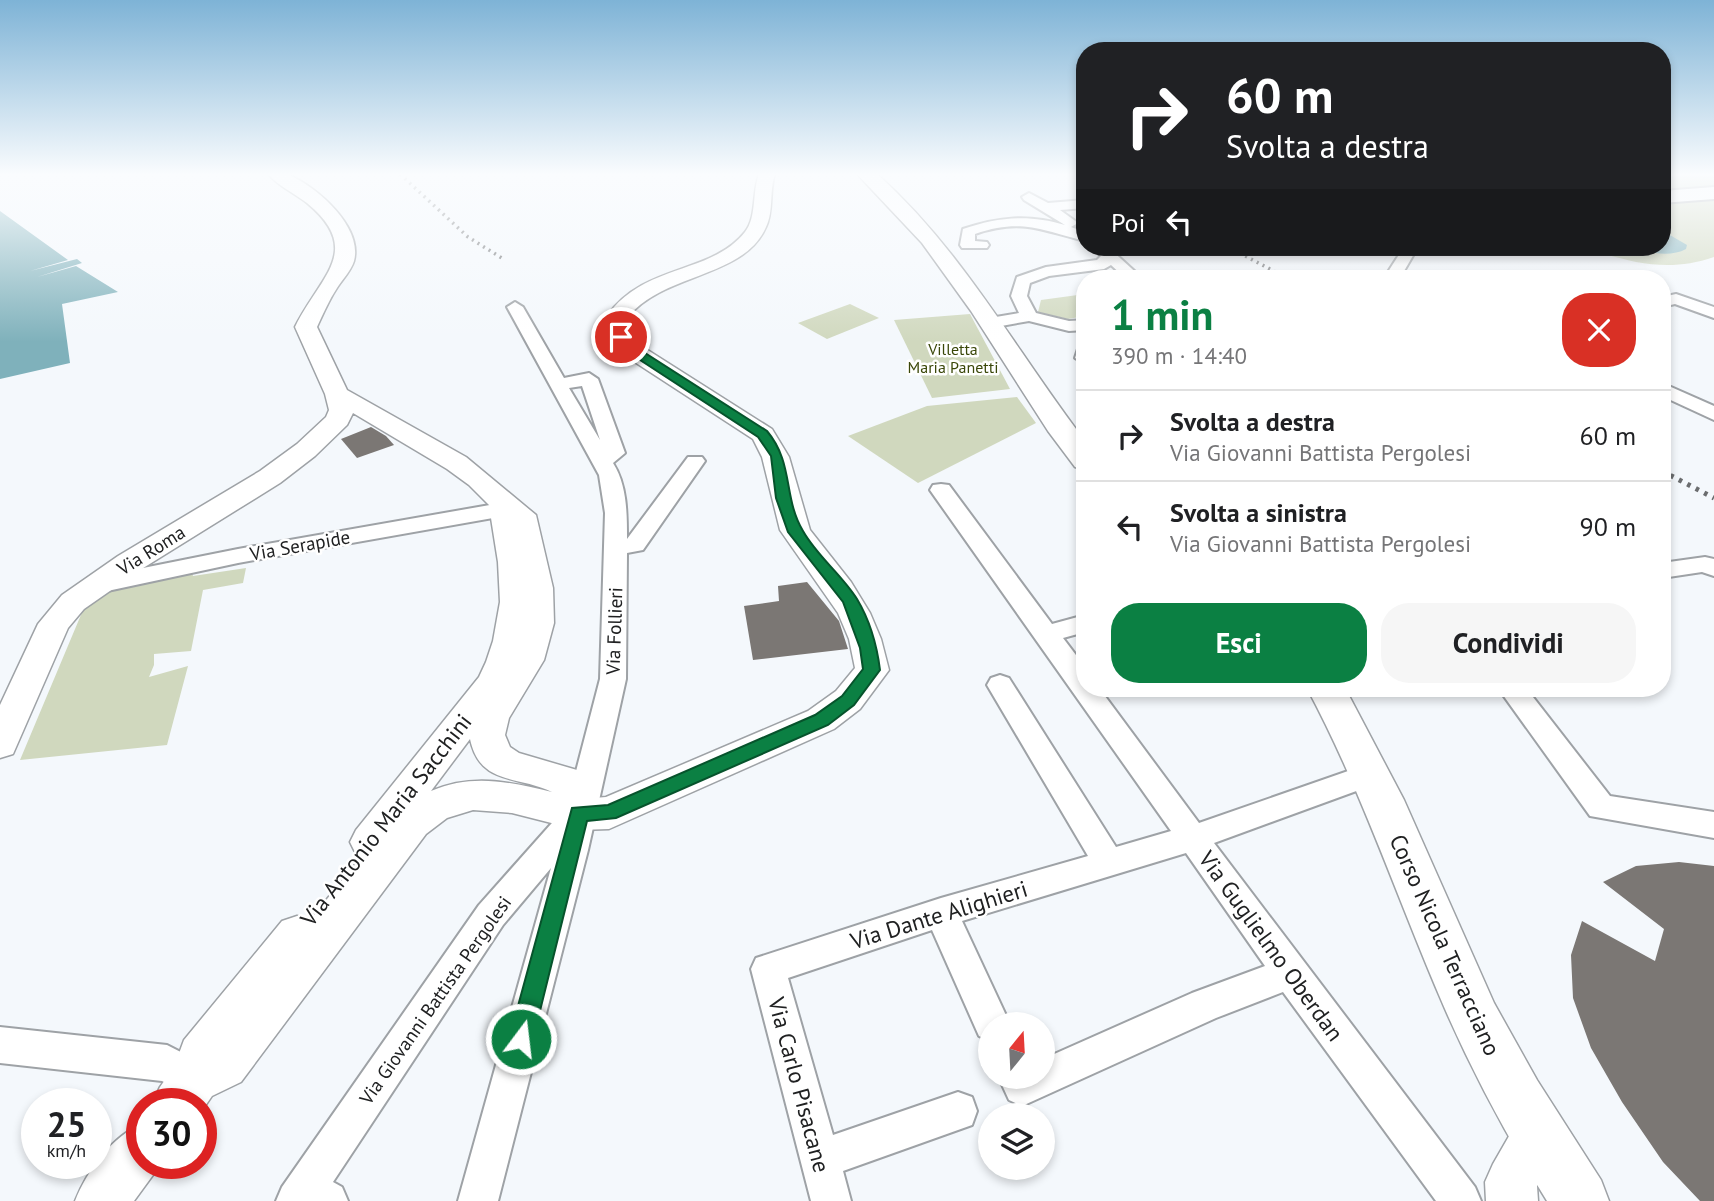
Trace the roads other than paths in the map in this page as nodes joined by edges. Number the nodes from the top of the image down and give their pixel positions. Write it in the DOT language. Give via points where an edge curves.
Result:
graph roads {
  1 [pos="340,230"];
  2 [pos="754,230"];
  3 [pos="923,230"];
  4 [pos="973,230"];
  5 [pos="982,245"];
  6 [pos="1103,256"];
  7 [pos="1106,256"];
  8 [pos="1124,270"];
  9 [pos="1671,300"];
  10 [pos="515,307"];
  11 [pos="1714,313"];
  12 [pos="1024,318"];
  13 [pos="990,323"];
  14 [pos="1076,325"];
  15 [pos="558,385"];
  16 [pos="1671,392"];
  17 [pos="337,394"];
  18 [pos="601,414"];
  19 [pos="1714,414"];
  20 [pos="579,420"];
  21 [pos="1076,450"];
  22 [pos="601,461"];
  23 [pos="695,461"];
  24 [pos="940,490"];
  25 [pos="507,509"];
  26 [pos="617,547"];
  27 [pos="1714,569"];
  28 [pos="1671,570"];
  29 [pos="94,586"];
  30 [pos="1076,626"];
  31 [pos="1047,634"];
  32 [pos="1076,675"];
  33 [pos="1000,685"];
  34 [pos="1091,697"];
  35 [pos="1331,697"];
  36 [pos="1518,697"];
  37 [pos="0,744"];
  38 [pos="1371,774"];
  39 [pos="565,801"];
  40 [pos="1714,825"];
  41 [pos="1192,838"];
  42 [pos="1109,863"];
  43 [pos="940,913"];
  44 [pos="768,969"];
  45 [pos="1290,973"];
  46 [pos="986,1012"];
  47 [pos="0,1045"];
  48 [pos="1055,1072"];
  49 [pos="183,1088"];
  50 [pos="188,1088"];
  51 [pos="192,1088"];
  52 [pos="958,1111"];
  53 [pos="1538,1135"];
  54 [pos="818,1160"];
  55 [pos="126,1169"];
  56 [pos="310,1197"];
  57 [pos="101,1201"];
  58 [pos="478,1201"];
  59 [pos="831,1201"];
  60 [pos="1461,1201"];
  61 [pos="1512,1201"];
  62 [pos="1580,1201"];
  1 -- 17 [label="street" via="344,262 306,327"];
  2 -- 39 [label="street" via="747,242 714,261 639,293 618,316 620,331 624,342 638,354 769,441 796,532 850,601 872,670 848,700 821,720 609,813"];
  3 -- 13 [label="main road" via="948,258"];
  4 -- 5 [label="street" via="968,232 967,245"];
  6 -- 12 [label="street" via="1104,264 1023,280 1019,296"];
  7 -- 8 [label="street"];
  9 -- 11 [label="street"];
  10 -- 15 [label="street, Via Follieri"];
  12 -- 13 [label="street"];
  12 -- 14 [label="street"];
  13 -- 21 [label="main road"];
  15 -- 18 [label="street" via="589,379"];
  15 -- 20 [label="street, Via Follieri"];
  16 -- 19 [label="street"];
  17 -- 25 [label="street" via="471,474"];
  17 -- 29 [label="street, Via Roma" via="338,420 306,450"];
  18 -- 20 [label="street"];
  18 -- 22 [label="street" via="615,453"];
  20 -- 22 [label="street, Via Follieri"];
  22 -- 26 [label="street, Via Follieri" via="610,475"];
  23 -- 26 [label="street" via="635,545"];
  24 -- 31 [label="street, Via Guglielmo Oberdan"];
  25 -- 29 [label="street, Via Serapide"];
  25 -- 39 [label="street" via="522,514 539,588 539,621 528,660 488,726 490,746 506,765"];
  25 -- 50 [label="street, Via Antonio Maria Sacchini" via="516,619 498,674 201,1057"];
  26 -- 39 [label="street, Via Follieri" via="613,679"];
  27 -- 28 [label="street" via="1705,564"];
  29 -- 37 [label="street, Via Roma" via="54,624"];
  30 -- 31 [label="street"];
  31 -- 32 [label="street, Via Guglielmo Oberdan"];
  33 -- 42 [label="street"];
  34 -- 41 [label="street, Via Guglielmo Oberdan"];
  35 -- 38 [label="main road, Corso Nicola Terracciano"];
  36 -- 40 [label="street" via="1601,807"];
  38 -- 41 [label="street, Via Dante Alighieri"];
  38 -- 53 [label="main road, Corso Nicola Terracciano" via="1463,993"];
  39 -- 51 [label="street" via="483,793 445,801 426,811 224,1065"];
  39 -- 56 [label="street, Via Giovanni Battista Pergolesi"];
  39 -- 58 [label="street, Via Follieri" via="572,850"];
  41 -- 42 [label="street, Via Dante Alighieri"];
  41 -- 45 [label="street, Via Guglielmo Oberdan"];
  42 -- 43 [label="street, Via Dante Alighieri"];
  43 -- 44 [label="street, Via Dante Alighieri"];
  43 -- 46 [label="street"];
  44 -- 54 [label="street, Via Carlo Pisacane"];
  45 -- 48 [label="street" via="1205,1005"];
  45 -- 60 [label="street, Via Guglielmo Oberdan"];
  47 -- 49 [label="street" via="167,1063"];
  52 -- 54 [label="street"];
  53 -- 61 [label="street" via="1511,1182"];
  53 -- 62 [label="main road, Corso Nicola Terracciano"];
  54 -- 59 [label="street, Via Carlo Pisacane"];
  55 -- 57 [label="street"];
}
